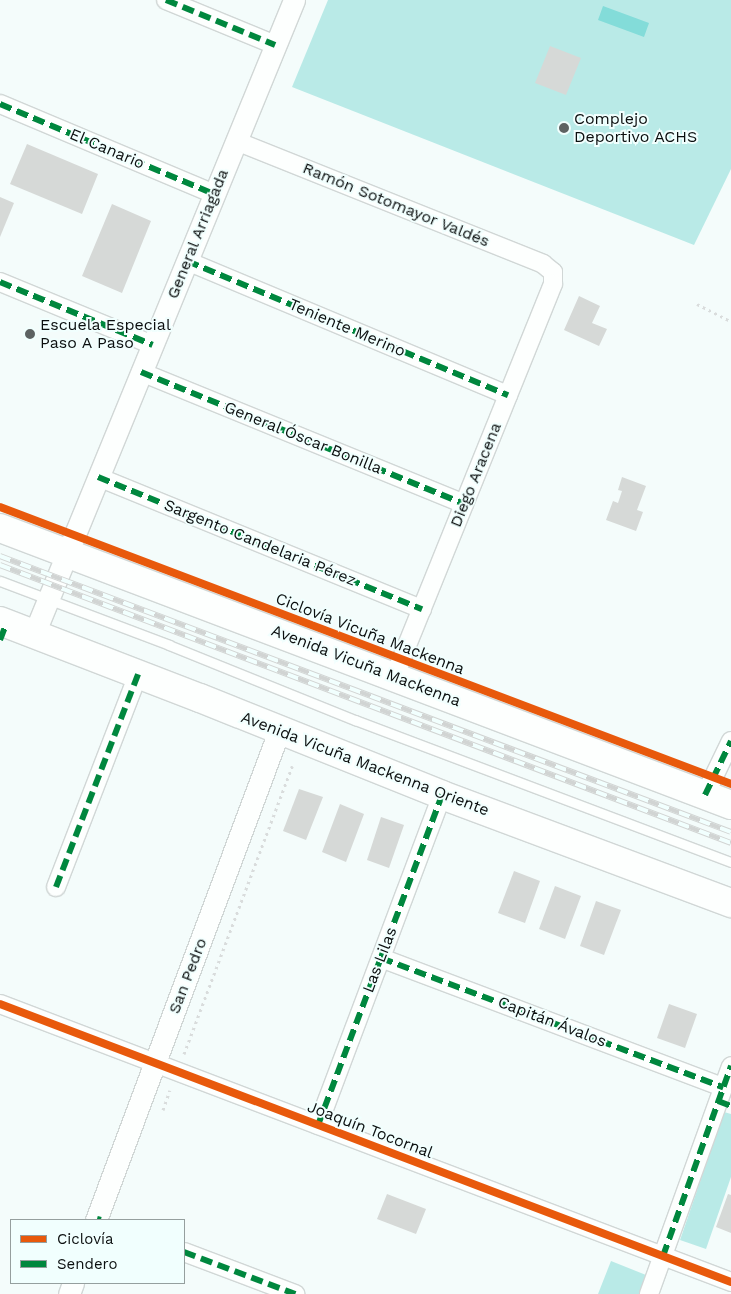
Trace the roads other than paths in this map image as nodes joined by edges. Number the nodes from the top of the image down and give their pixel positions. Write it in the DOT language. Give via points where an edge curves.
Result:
graph roads {
  1 [pos="166,0"];
  2 [pos="294,0"];
  3 [pos="275,45"];
  4 [pos="0,104"];
  5 [pos="236,141"];
  6 [pos="214,194"];
  7 [pos="187,261"];
  8 [pos="553,272"];
  9 [pos="0,282"];
  10 [pos="153,345"];
  11 [pos="142,372"];
  12 [pos="508,395"];
  13 [pos="98,477"];
  14 [pos="464,504"];
  15 [pos="0,528"];
  16 [pos="67,552"];
  17 [pos="0,581"];
  18 [pos="48,599"];
  19 [pos="422,609"];
  20 [pos="2,628"];
  21 [pos="34,634"];
  22 [pos="138,674"];
  23 [pos="394,677"];
  24 [pos="279,731"];
  25 [pos="731,741"];
  26 [pos="442,795"];
  27 [pos="705,795"];
  28 [pos="731,805"];
  29 [pos="731,862"];
  30 [pos="56,887"];
  31 [pos="731,903"];
  32 [pos="381,958"];
  33 [pos="0,1004"];
  34 [pos="155,1063"];
  35 [pos="731,1066"];
  36 [pos="724,1098"];
  37 [pos="318,1125"];
  38 [pos="98,1219"];
  39 [pos="185,1252"];
  40 [pos="662,1256"];
  41 [pos="731,1282"];
  42 [pos="295,1294"];
  43 [pos="649,1294"];
  1 -- 3 [label="street"];
  2 -- 3 [label="street, General Arriagada"];
  3 -- 5 [label="street, General Arriagada"];
  4 -- 6 [label="street, El Canario"];
  5 -- 6 [label="street, General Arriagada"];
  5 -- 8 [label="street, Ramón Sotomayor Valdés" via="543,264"];
  6 -- 7 [label="street, General Arriagada"];
  7 -- 10 [label="street, General Arriagada"];
  7 -- 12 [label="street, Teniente Merino"];
  8 -- 12 [label="street, Diego Aracena" via="553,284"];
  9 -- 10 [label="street"];
  10 -- 11 [label="street, General Arriagada"];
  11 -- 13 [label="street, General Arriagada"];
  11 -- 14 [label="street, General Óscar Bonilla"];
  12 -- 14 [label="street, Diego Aracena"];
  13 -- 16 [label="street, General Arriagada"];
  13 -- 19 [label="street, Sargento Candelaria Pérez"];
  14 -- 19 [label="street, Diego Aracena"];
  15 -- 16 [label="main road, Avenida Vicuña Mackenna"];
  16 -- 18 [label="street, General Arriagada"];
  16 -- 23 [label="main road, Avenida Vicuña Mackenna"];
  17 -- 18 [label="lane"];
  18 -- 21 [label="street, General Arriagada"];
  18 -- 29 [label="lane" via="355,720"];
  19 -- 23 [label="street, Diego Aracena"];
  20 -- 21 [label="main road, Avenida Vicuña Mackenna Oriente"];
  21 -- 22 [label="main road, Avenida Vicuña Mackenna Oriente"];
  22 -- 24 [label="main road, Avenida Vicuña Mackenna Oriente"];
  22 -- 30 [label="street"];
  23 -- 27 [label="main road, Avenida Vicuña Mackenna"];
  24 -- 26 [label="main road, Avenida Vicuña Mackenna Oriente"];
  24 -- 34 [label="street, San Pedro"];
  25 -- 27 [label="street"];
  26 -- 31 [label="main road, Avenida Vicuña Mackenna Oriente"];
  26 -- 32 [label="street, Las Lilas"];
  27 -- 28 [label="main road, Avenida Vicuña Mackenna"];
  32 -- 36 [label="street, Capitán Ávalos"];
  32 -- 37 [label="street, Las Lilas"];
  33 -- 34 [label="street, Joaquín Tocornal"];
  34 -- 37 [label="street, Joaquín Tocornal"];
  34 -- 38 [label="street, San Pedro"];
  35 -- 36 [label="street"];
  36 -- 40 [label="street"];
  37 -- 40 [label="street, Joaquín Tocornal"];
  39 -- 42 [label="street"];
  40 -- 41 [label="street, Joaquín Tocornal"];
  40 -- 43 [label="street"];
}
